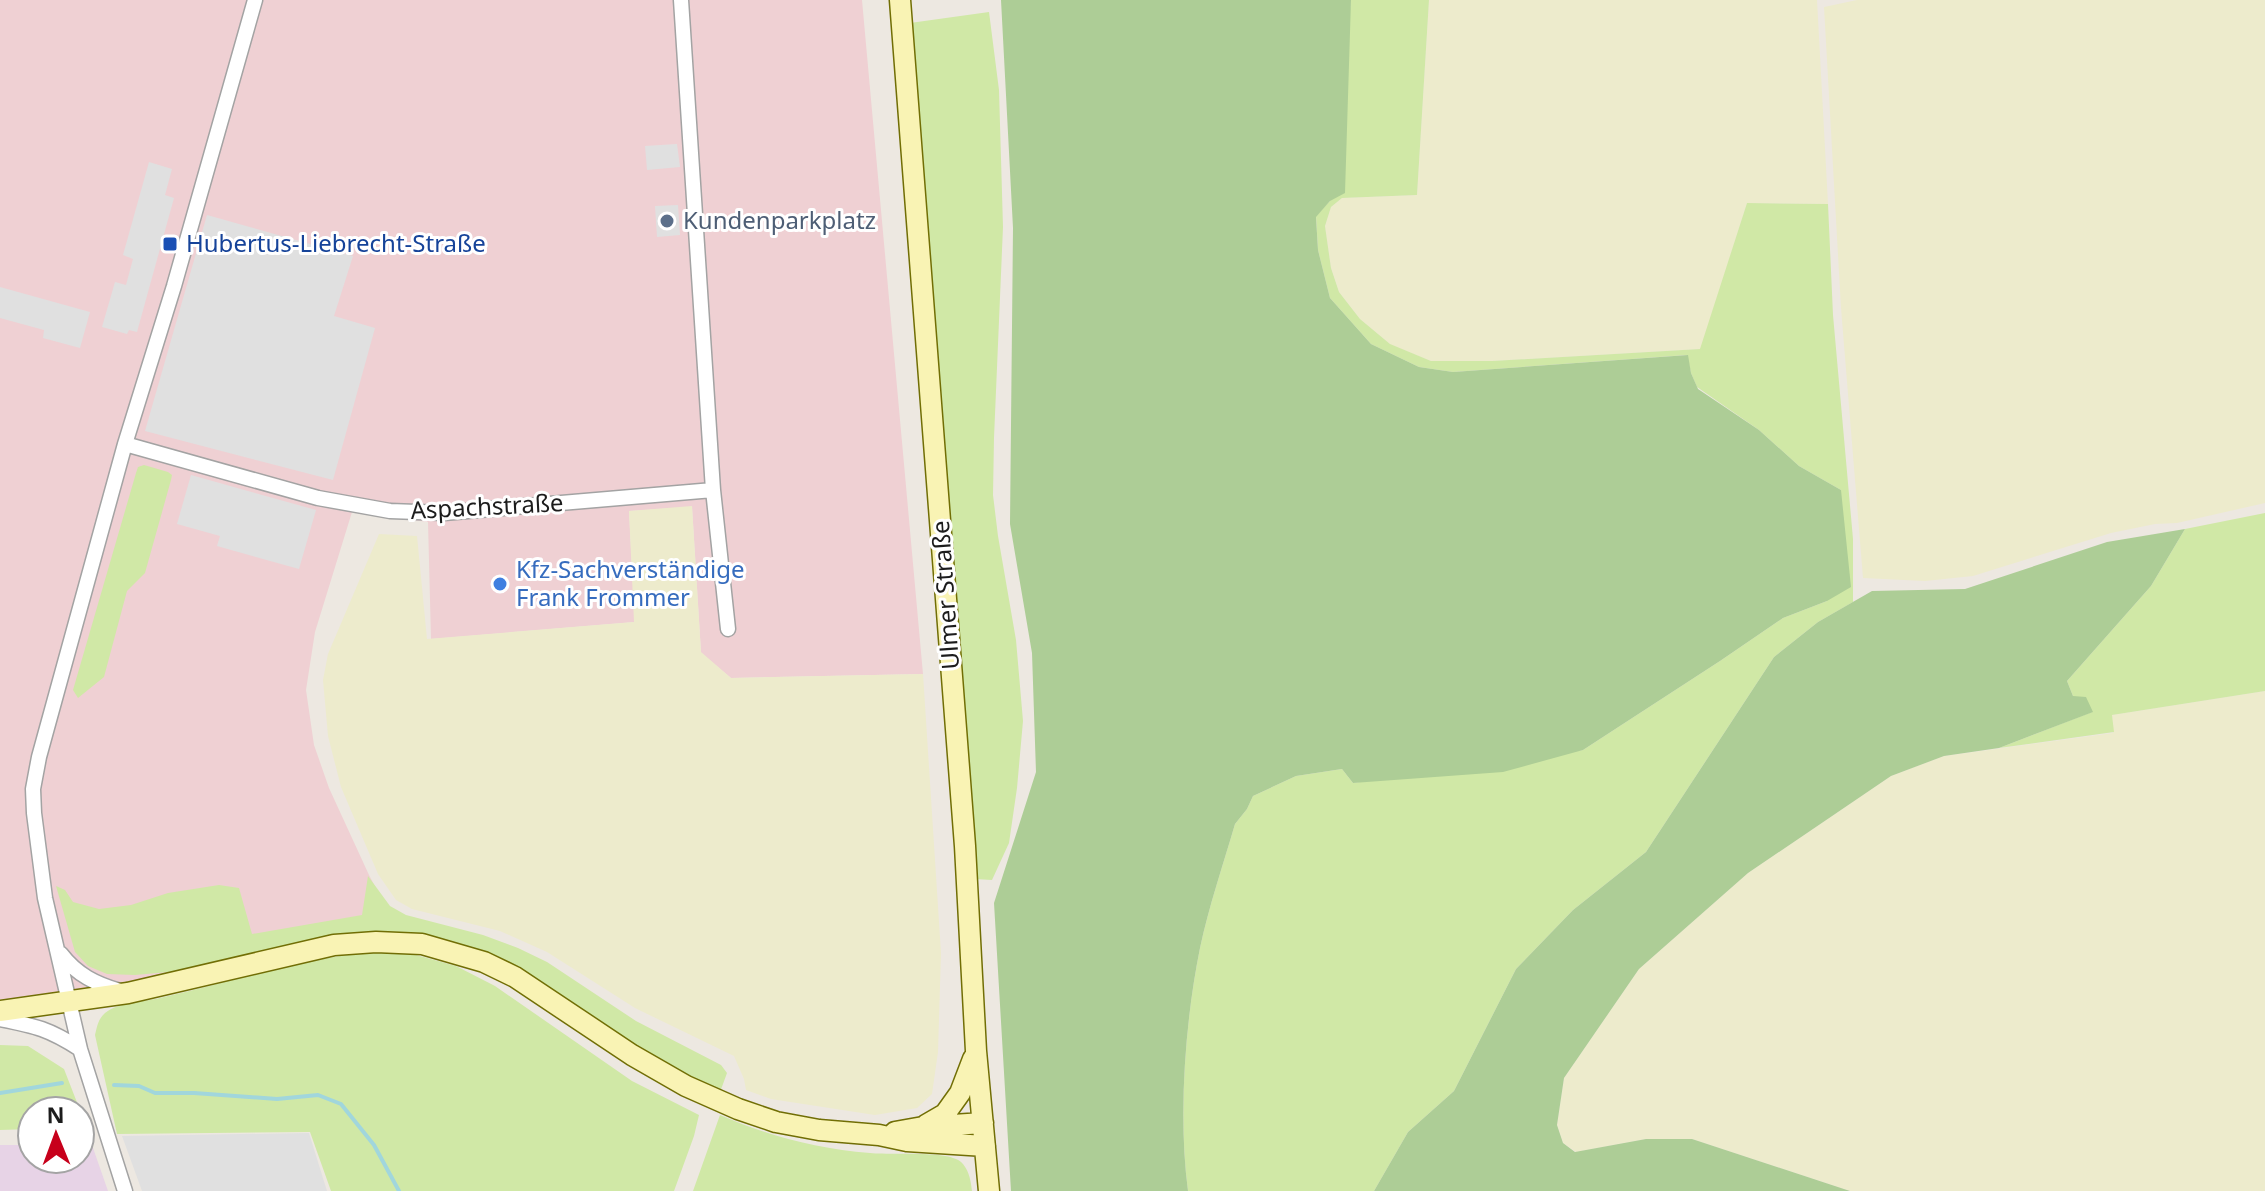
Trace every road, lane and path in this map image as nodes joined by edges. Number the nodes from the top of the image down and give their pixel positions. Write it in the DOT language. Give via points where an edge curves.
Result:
graph roads {
  1 [pos="255,0"];
  2 [pos="681,0"];
  3 [pos="900,0"];
  4 [pos="125,444"];
  5 [pos="713,490"];
  6 [pos="728,629"];
  7 [pos="57,950"];
  8 [pos="128,993"];
  9 [pos="70,1002"];
  10 [pos="0,1011"];
  11 [pos="0,1019"];
  12 [pos="80,1049"];
  13 [pos="976,1051"];
  14 [pos="983,1123"];
  15 [pos="923,1127"];
  16 [pos="879,1135"];
  17 [pos="985,1146"];
  18 [pos="125,1191"];
  19 [pos="989,1191"];
  1 -- 4 [label="street"];
  2 -- 5 [label="street"];
  3 -- 13 [label="main road, Ulmer Straße"];
  4 -- 5 [label="street, Aspachstraße" via="318,498 390,511 444,513"];
  4 -- 7 [label="street" via="33,789 41,874"];
  5 -- 6 [label="street"];
  7 -- 8 [label="street" via="96,984"];
  7 -- 9 [label="street"];
  8 -- 9 [label="main road"];
  8 -- 16 [label="main road" via="334,945 422,944 515,977 632,1055 738,1109 819,1130"];
  9 -- 10 [label="main road"];
  9 -- 12 [label="street"];
  11 -- 12 [label="street" via="57,1034"];
  12 -- 18 [label="street"];
  13 -- 14 [label="main road, Ulmer Straße"];
  13 -- 15 [label="main road" via="960,1093 945,1114"];
  14 -- 15 [label="main road"];
  14 -- 17 [label="main road, Ulmer Straße"];
  15 -- 16 [label="main road"];
  16 -- 17 [label="main road"];
  17 -- 19 [label="main road, Ulmer Straße"];
}
